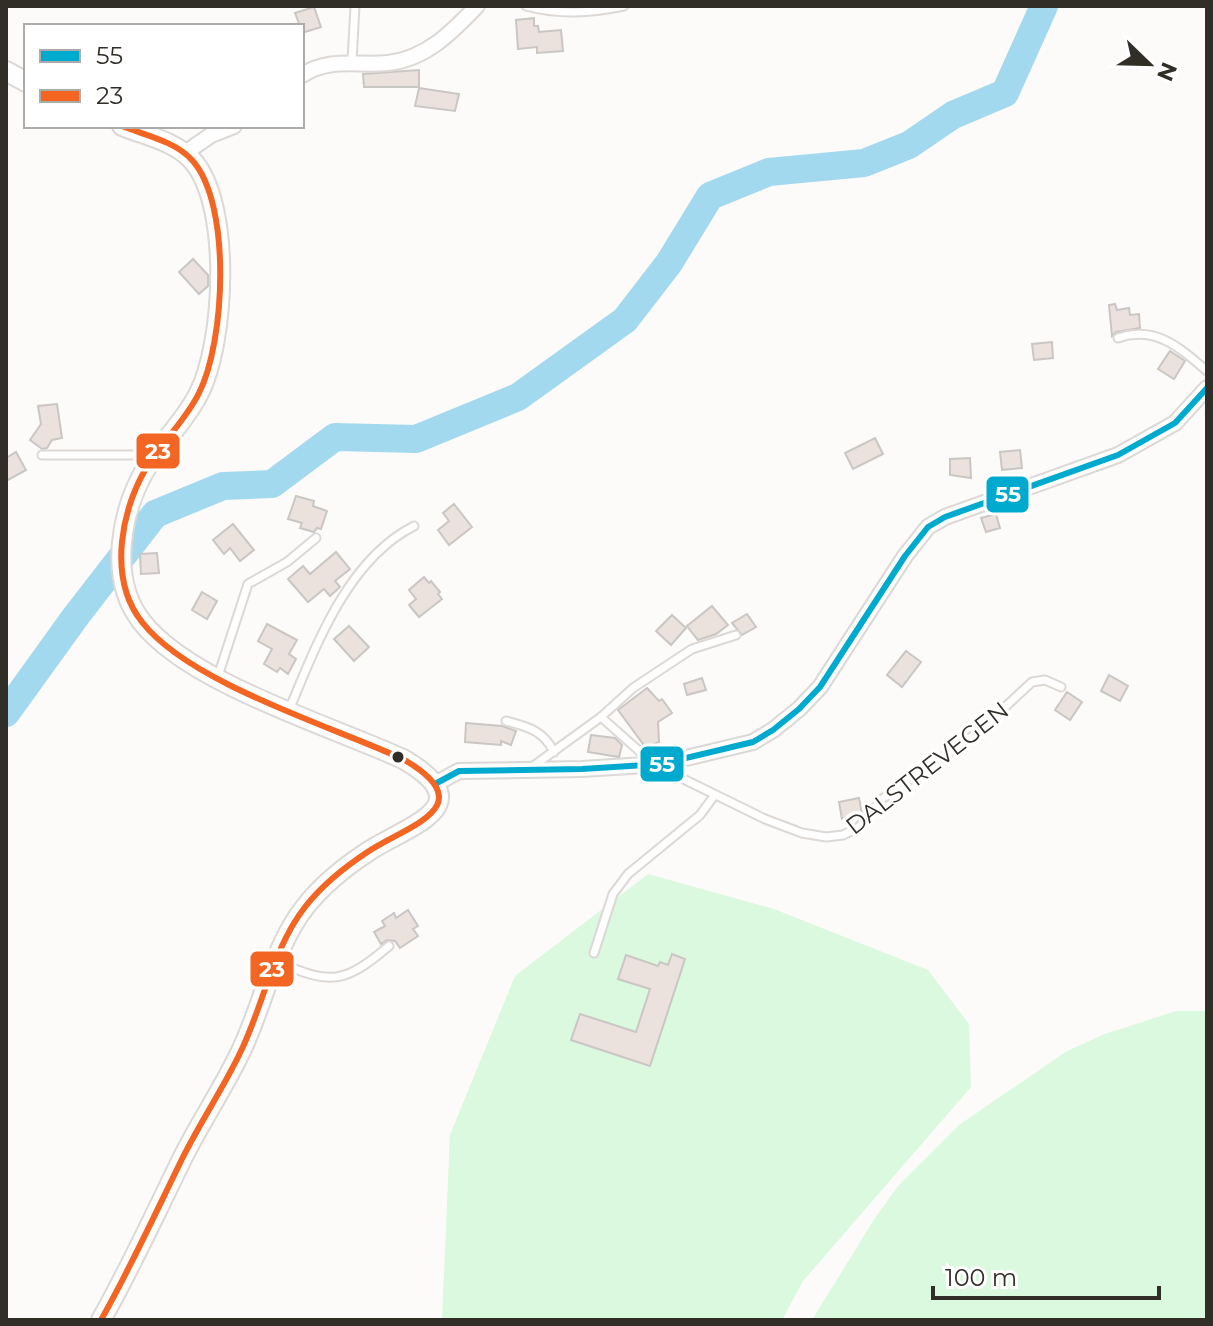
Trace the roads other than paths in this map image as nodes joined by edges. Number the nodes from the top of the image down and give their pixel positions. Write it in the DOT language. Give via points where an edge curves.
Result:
graph roads {
  1 [pos="355,6"];
  2 [pos="477,6"];
  3 [pos="526,6"];
  4 [pos="624,6"];
  5 [pos="352,61"];
  6 [pos="6,71"];
  7 [pos="304,74"];
  8 [pos="24,81"];
  9 [pos="127,128"];
  10 [pos="229,128"];
  11 [pos="185,153"];
  12 [pos="1118,338"];
  13 [pos="1207,371"];
  14 [pos="1207,388"];
  15 [pos="42,455"];
  16 [pos="155,455"];
  17 [pos="414,526"];
  18 [pos="316,538"];
  19 [pos="736,635"];
  20 [pos="217,678"];
  21 [pos="1061,687"];
  22 [pos="289,710"];
  23 [pos="601,717"];
  24 [pos="506,721"];
  25 [pos="554,752"];
  26 [pos="655,765"];
  27 [pos="530,768"];
  28 [pos="435,784"];
  29 [pos="714,796"];
  30 [pos="389,946"];
  31 [pos="594,953"];
  32 [pos="276,962"];
  33 [pos="101,1320"];
  1 -- 5 [label="lane"];
  2 -- 5 [label="street" via="414,57 389,63"];
  3 -- 4 [label="lane" via="566,13"];
  5 -- 7 [label="street"];
  6 -- 8 [label="main road"];
  9 -- 11 [label="main road"];
  10 -- 11 [label="street"];
  11 -- 16 [label="main road" via="206,180 215,213 218,327 213,360 199,395"];
  12 -- 13 [label="lane" via="1143,333 1165,338"];
  14 -- 26 [label="street" via="1175,423 1118,455 928,527 820,687 799,709 753,742"];
  15 -- 16 [label="lane"];
  16 -- 20 [label="main road" via="129,510 121,547 125,584 133,610 155,638"];
  17 -- 22 [label="lane" via="383,548 339,602"];
  18 -- 20 [label="lane" via="248,584"];
  19 -- 23 [label="lane" via="692,649 633,688"];
  20 -- 22 [label="main road"];
  21 -- 29 [label="lane, DALSTREVEGEN" via="1045,680 1032,682 977,733 882,799 859,827 843,835 802,833"];
  22 -- 28 [label="main road" via="403,759 428,773"];
  23 -- 25 [label="lane"];
  23 -- 26 [label="lane, DALSTREVEGEN"];
  24 -- 25 [label="lane" via="540,733"];
  25 -- 27 [label="lane"];
  26 -- 27 [label="street"];
  26 -- 29 [label="lane, DALSTREVEGEN"];
  27 -- 28 [label="street" via="459,771"];
  28 -- 32 [label="main road" via="436,805 430,816 329,882 294,921"];
  29 -- 31 [label="lane" via="700,815 628,874 613,894"];
  30 -- 32 [label="lane" via="352,974 333,978 312,977"];
  32 -- 33 [label="main road" via="241,1053"];
}
